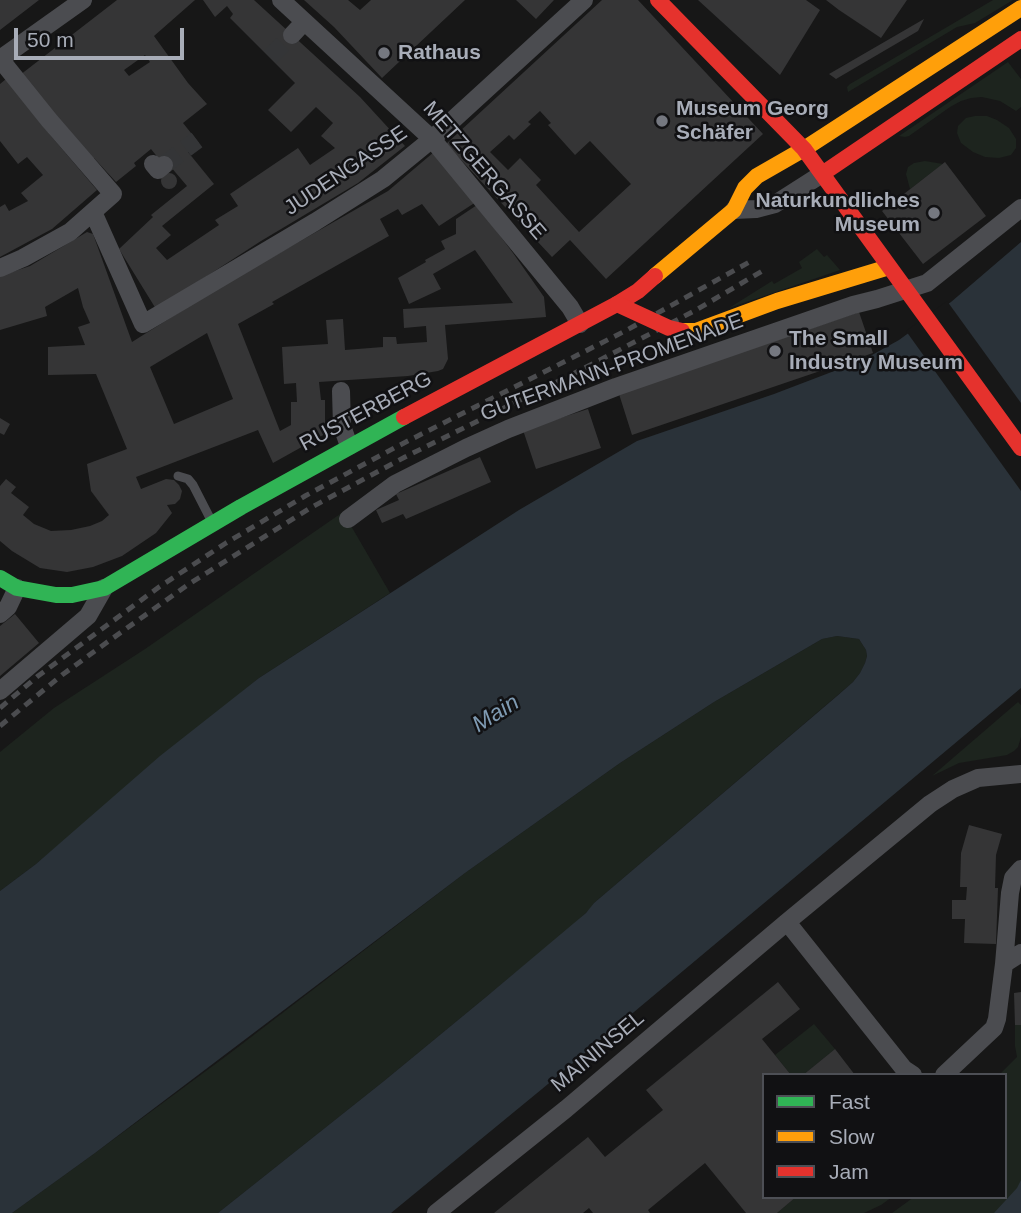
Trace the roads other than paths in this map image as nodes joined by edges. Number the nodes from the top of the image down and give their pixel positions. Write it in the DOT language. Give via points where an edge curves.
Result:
graph roads {
  1 [pos="83,0"];
  2 [pos="281,0"];
  3 [pos="584,0"];
  4 [pos="658,0"];
  5 [pos="1021,8"];
  6 [pos="1021,39"];
  7 [pos="0,59"];
  8 [pos="432,139"];
  9 [pos="804,149"];
  10 [pos="822,174"];
  11 [pos="1021,208"];
  12 [pos="734,210"];
  13 [pos="93,212"];
  14 [pos="889,267"];
  15 [pos="0,268"];
  16 [pos="906,290"];
  17 [pos="617,304"];
  18 [pos="580,324"];
  19 [pos="341,391"];
  20 [pos="349,446"];
  21 [pos="1021,448"];
  22 [pos="178,475"];
  23 [pos="348,519"];
  24 [pos="213,524"];
  25 [pos="0,578"];
  26 [pos="17,588"];
  27 [pos="104,588"];
  28 [pos="0,614"];
  29 [pos="0,691"];
  30 [pos="1021,774"];
  31 [pos="1021,869"];
  32 [pos="786,922"];
  33 [pos="1021,953"];
  34 [pos="1004,964"];
  35 [pos="910,1073"];
  36 [pos="946,1073"];
  37 [pos="436,1213"];
  1 -- 7 [label="street"];
  2 -- 8 [label="street, METZGERGASSE" via="298,29"];
  3 -- 8 [label="street, JUDENGASSE"];
  4 -- 9 [label="main road"];
  5 -- 9 [label="main road, RUSTERBERG"];
  6 -- 10 [label="main road"];
  7 -- 13 [label="street" via="113,194"];
  8 -- 13 [label="street, JUDENGASSE" via="383,179 143,324"];
  8 -- 18 [label="street, METZGERGASSE"];
  9 -- 10 [label="main road"];
  9 -- 12 [label="main road, RUSTERBERG" via="757,176"];
  10 -- 12 [label="street" via="775,204"];
  10 -- 14 [label="main road"];
  11 -- 16 [label="street, GUTERMANN-PROMENADE" via="927,283"];
  12 -- 17 [label="main road, RUSTERBERG"];
  13 -- 15 [label="street" via="69,232"];
  14 -- 16 [label="main road"];
  14 -- 17 [label="main road, bridge" via="696,331 669,328"];
  16 -- 21 [label="main road"];
  16 -- 23 [label="street, GUTERMANN-PROMENADE" via="615,387 508,429 395,484"];
  17 -- 18 [label="main road, RUSTERBERG"];
  18 -- 20 [label="main road, RUSTERBERG"];
  19 -- 20 [label="street" via="342,426"];
  20 -- 24 [label="main road, RUSTERBERG"];
  22 -- 24 [label="lane" via="193,485"];
  24 -- 27 [label="main road, RUSTERBERG"];
  25 -- 26 [label="main road, RUSTERBERG"];
  26 -- 27 [label="main road, RUSTERBERG" via="56,595"];
  26 -- 28 [label="street"];
  27 -- 29 [label="street" via="88,616"];
  30 -- 32 [label="street, MAININSEL" via="978,778 953,789"];
  31 -- 34 [label="street" via="1013,878 1010,893"];
  32 -- 35 [label="street"];
  32 -- 37 [label="street, MAININSEL"];
  33 -- 34 [label="street"];
  34 -- 36 [label="street" via="994,1028"];
}
